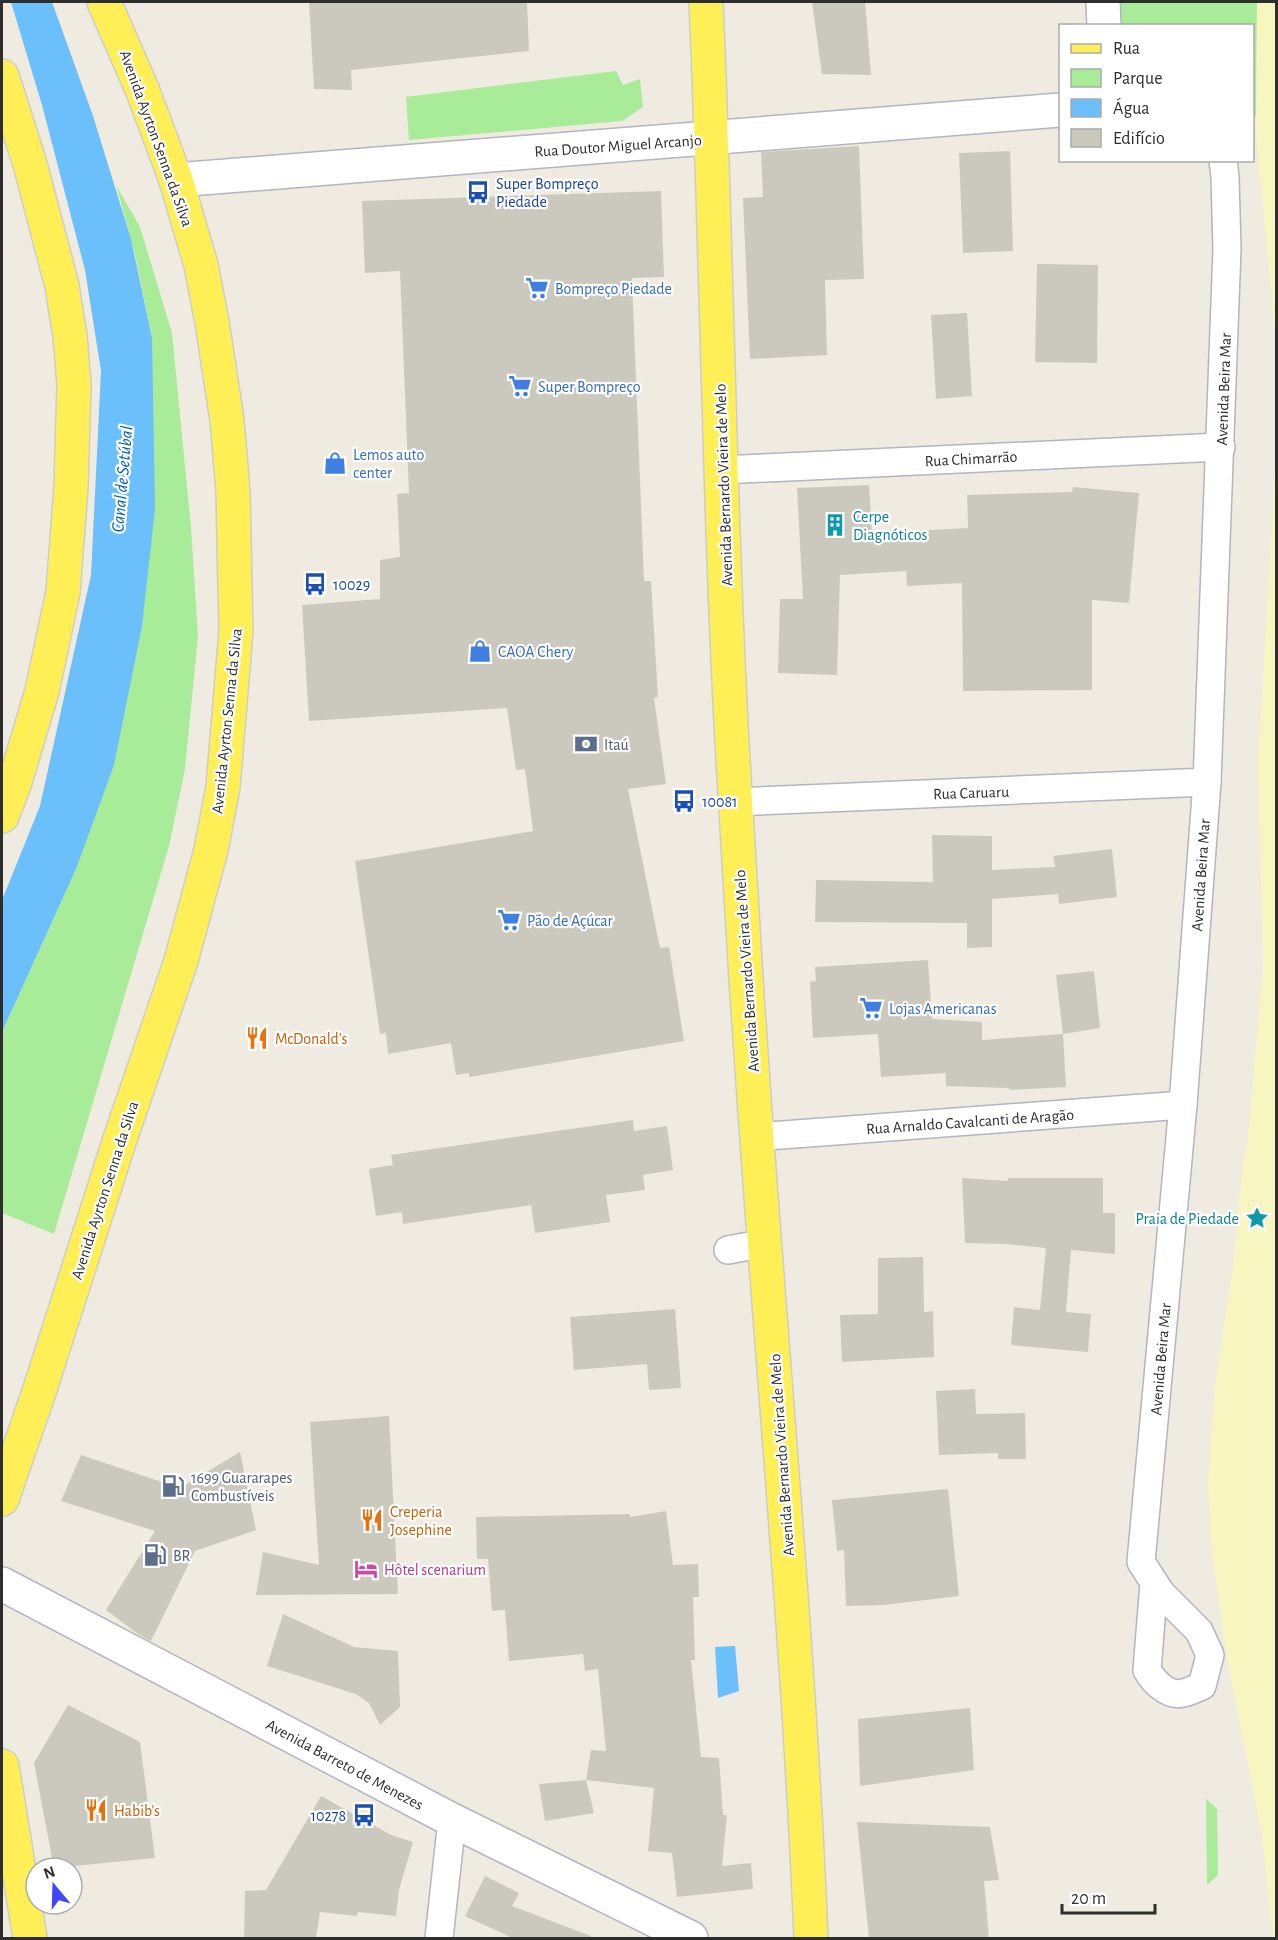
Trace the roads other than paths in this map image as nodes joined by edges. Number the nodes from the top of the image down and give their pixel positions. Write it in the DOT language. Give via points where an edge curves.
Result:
graph roads {
  1 [pos="104,2"];
  2 [pos="706,2"];
  3 [pos="1103,2"];
  4 [pos="1104,24"];
  5 [pos="2,76"];
  6 [pos="1059,110"];
  7 [pos="712,138"];
  8 [pos="1223,162"];
  9 [pos="176,180"];
  10 [pos="1221,447"];
  11 [pos="721,470"];
  12 [pos="1207,782"];
  13 [pos="735,802"];
  14 [pos="2,816"];
  15 [pos="1184,1105"];
  16 [pos="756,1137"];
  17 [pos="765,1243"];
  18 [pos="728,1250"];
  19 [pos="2,1499"];
  20 [pos="1154,1583"];
  21 [pos="2,1584"];
  22 [pos="2,1766"];
  23 [pos="452,1820"];
  24 [pos="30,1938"];
  25 [pos="439,1938"];
  26 [pos="691,1938"];
  27 [pos="811,1938"];
  1 -- 9 [label="main road, Avenida Ayrton Senna da Silva"];
  2 -- 7 [label="main road, Avenida Bernardo Vieira de Melo"];
  3 -- 4 [label="main road"];
  5 -- 14 [label="main road" via="56,260 74,384 63,592 42,691"];
  6 -- 7 [label="main road, Rua Doutor Miguel Arcanjo"];
  7 -- 9 [label="main road, Rua Doutor Miguel Arcanjo"];
  7 -- 11 [label="main road, Avenida Bernardo Vieira de Melo"];
  8 -- 10 [label="street, Avenida Beira Mar" via="1227,249"];
  9 -- 19 [label="main road, Avenida Ayrton Senna da Silva" via="201,265 212,322 233,491 236,631 223,787 211,850 181,961"];
  10 -- 11 [label="street, Rua Chimarrão"];
  10 -- 12 [label="street, Avenida Beira Mar"];
  11 -- 13 [label="main road, Avenida Bernardo Vieira de Melo"];
  12 -- 13 [label="street, Rua Caruaru"];
  12 -- 15 [label="street, Avenida Beira Mar"];
  13 -- 16 [label="main road, Avenida Bernardo Vieira de Melo"];
  15 -- 16 [label="street, Rua Arnaldo Cavalcanti de Aragão"];
  15 -- 20 [label="street, Avenida Beira Mar" via="1141,1562"];
  16 -- 17 [label="main road, Avenida Bernardo Vieira de Melo"];
  17 -- 18 [label="street"];
  17 -- 27 [label="main road, Avenida Bernardo Vieira de Melo" via="793,1615"];
  21 -- 23 [label="main road, Avenida Barreto de Menezes"];
  22 -- 24 [label="main road"];
  23 -- 25 [label="street"];
  23 -- 26 [label="main road, Avenida Barreto de Menezes"];
}
